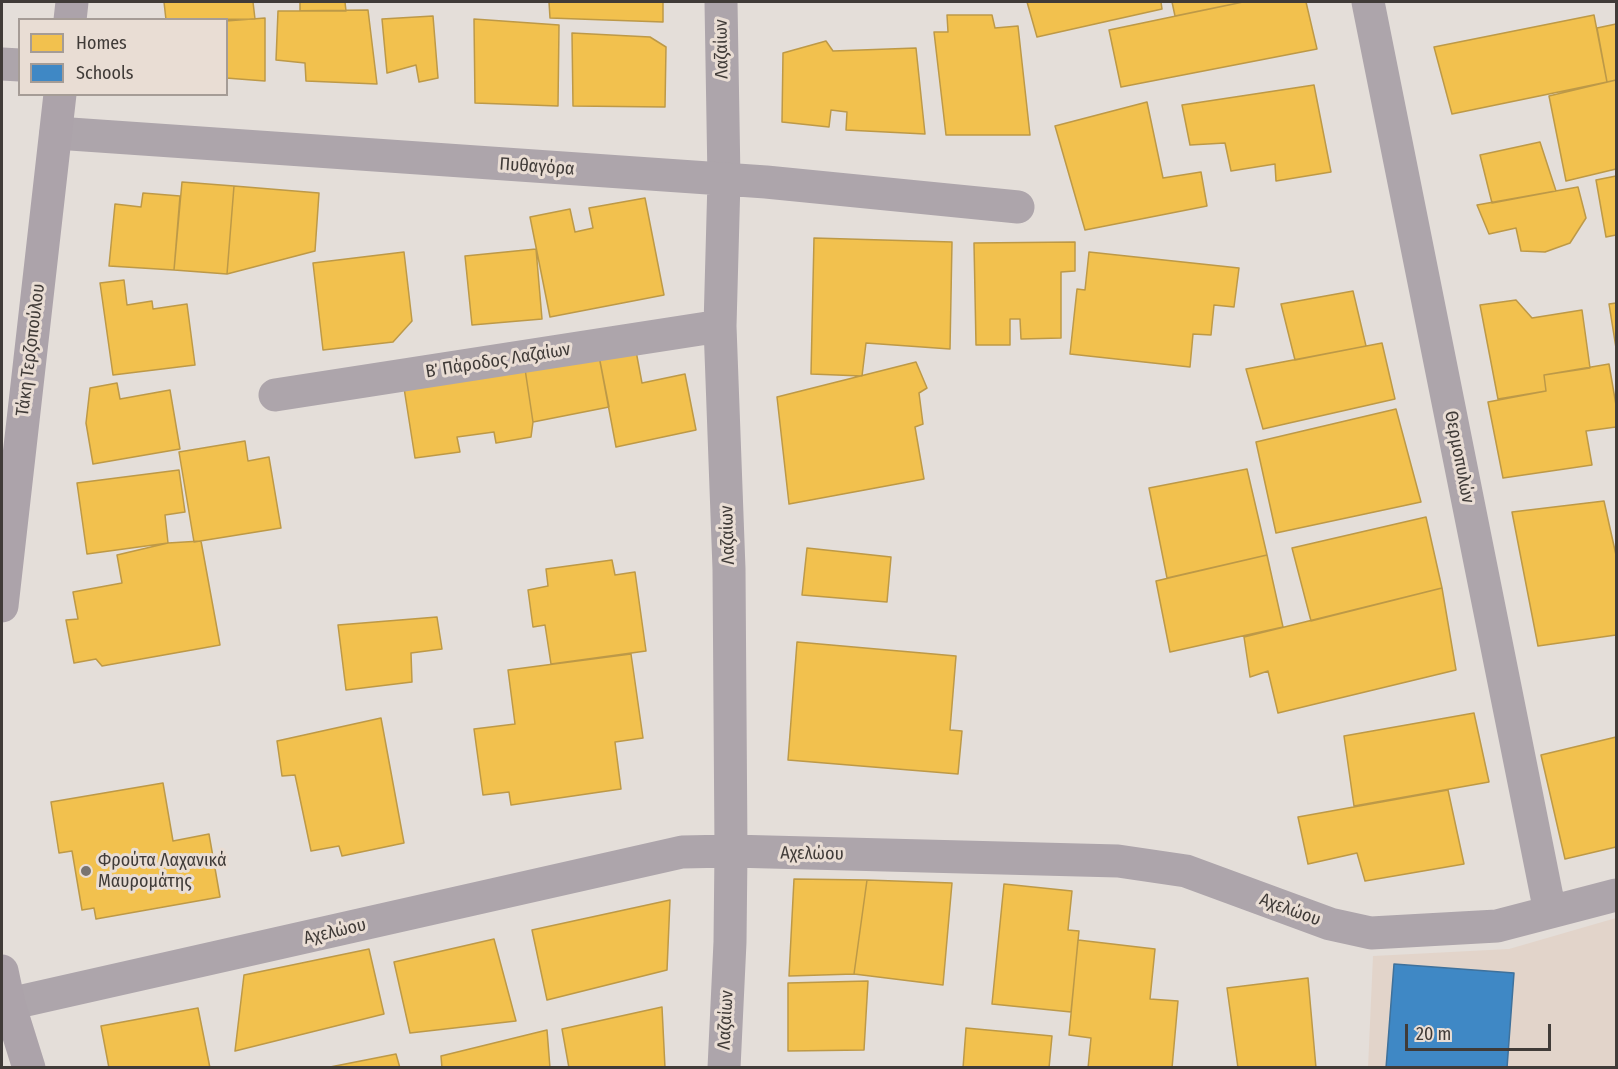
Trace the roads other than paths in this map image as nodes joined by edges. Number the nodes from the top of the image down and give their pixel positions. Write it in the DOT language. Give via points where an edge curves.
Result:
graph roads {
  1 [pos="72,2"];
  2 [pos="721,2"];
  3 [pos="1368,2"];
  4 [pos="70,18"];
  5 [pos="2,64"];
  6 [pos="18,65"];
  7 [pos="60,96"];
  8 [pos="56,133"];
  9 [pos="724,180"];
  10 [pos="1018,207"];
  11 [pos="720,326"];
  12 [pos="275,395"];
  13 [pos="2,606"];
  14 [pos="731,851"];
  15 [pos="1617,895"];
  16 [pos="1550,912"];
  17 [pos="2,971"];
  18 [pos="9,1004"];
  19 [pos="29,1068"];
  20 [pos="724,1068"];
  1 -- 4 [label="main road"];
  2 -- 9 [label="street, Λαζαίων"];
  3 -- 16 [label="street, Θερμοπυλών"];
  5 -- 6 [label="street"];
  7 -- 8 [label="main road, Τάκη Τερζοπούλου"];
  8 -- 9 [label="street, Πυθαγόρα"];
  8 -- 13 [label="main road, Τάκη Τερζοπούλου"];
  9 -- 10 [label="street, Πυθαγόρα"];
  9 -- 11 [label="street, Λαζαίων"];
  11 -- 12 [label="street, Β΄ Πάροδος Λαζαίων"];
  11 -- 14 [label="street, Λαζαίων" via="729,569"];
  14 -- 16 [label="street, Αχελώου" via="1118,861 1186,871 1330,924 1371,933 1497,926"];
  14 -- 18 [label="street, Αχελώου" via="682,852"];
  14 -- 20 [label="street, Λαζαίων"];
  15 -- 16 [label="street, Αχελώου"];
  17 -- 18 [label="main road"];
  18 -- 19 [label="main road"];
}
